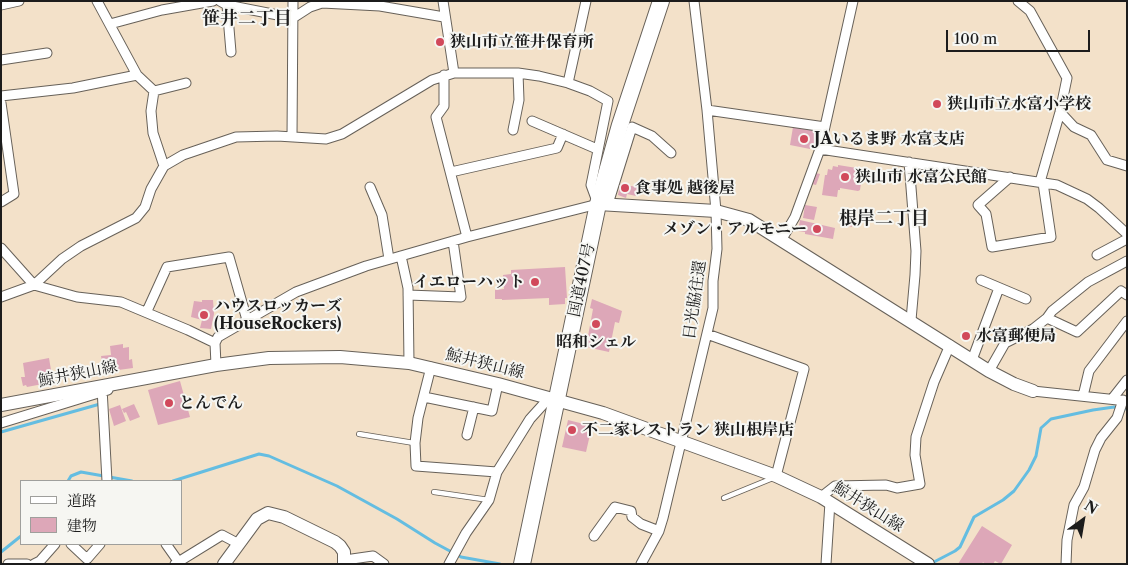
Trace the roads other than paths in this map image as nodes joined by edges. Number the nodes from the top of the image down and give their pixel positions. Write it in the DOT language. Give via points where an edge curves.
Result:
graph roads {
  1 [pos="19,1"];
  2 [pos="98,1"];
  3 [pos="213,1"];
  4 [pos="293,1"];
  5 [pos="443,1"];
  6 [pos="586,1"];
  7 [pos="661,1"];
  8 [pos="694,1"];
  9 [pos="853,1"];
  10 [pos="1018,1"];
  11 [pos="347,2"];
  12 [pos="223,3"];
  13 [pos="1,5"];
  14 [pos="162,6"];
  15 [pos="444,17"];
  16 [pos="293,18"];
  17 [pos="110,24"];
  18 [pos="231,52"];
  19 [pos="47,53"];
  20 [pos="1,60"];
  21 [pos="454,73"];
  22 [pos="518,73"];
  23 [pos="137,75"];
  24 [pos="444,76"];
  25 [pos="186,82"];
  26 [pos="568,83"];
  27 [pos="154,91"];
  28 [pos="1,95"];
  29 [pos="1,103"];
  30 [pos="707,110"];
  31 [pos="1060,112"];
  32 [pos="532,121"];
  33 [pos="825,127"];
  34 [pos="513,130"];
  35 [pos="563,134"];
  36 [pos="292,137"];
  37 [pos="598,149"];
  38 [pos="820,149"];
  39 [pos="672,153"];
  40 [pos="909,162"];
  41 [pos="164,166"];
  42 [pos="1127,166"];
  43 [pos="451,172"];
  44 [pos="1010,177"];
  45 [pos="1042,182"];
  46 [pos="370,187"];
  47 [pos="1,202"];
  48 [pos="603,204"];
  49 [pos="716,211"];
  50 [pos="1127,234"];
  51 [pos="468,237"];
  52 [pos="1127,239"];
  53 [pos="782,240"];
  54 [pos="453,241"];
  55 [pos="1,248"];
  56 [pos="1097,255"];
  57 [pos="400,256"];
  58 [pos="389,259"];
  59 [pos="1127,261"];
  60 [pos="980,280"];
  61 [pos="34,285"];
  62 [pos="999,288"];
  63 [pos="408,294"];
  64 [pos="1127,295"];
  65 [pos="1,296"];
  66 [pos="1026,299"];
  67 [pos="147,311"];
  68 [pos="1047,318"];
  69 [pos="247,320"];
  70 [pos="910,320"];
  71 [pos="1127,321"];
  72 [pos="707,334"];
  73 [pos="215,343"];
  74 [pos="950,346"];
  75 [pos="972,360"];
  76 [pos="409,363"];
  77 [pos="216,365"];
  78 [pos="431,367"];
  79 [pos="989,371"];
  80 [pos="1127,380"];
  81 [pos="498,384"];
  82 [pos="103,389"];
  83 [pos="1033,392"];
  84 [pos="1083,396"];
  85 [pos="424,397"];
  86 [pos="553,399"];
  87 [pos="1112,399"];
  88 [pos="1123,404"];
  89 [pos="1,405"];
  90 [pos="474,407"];
  91 [pos="1,423"];
  92 [pos="359,434"];
  93 [pos="467,435"];
  94 [pos="682,442"];
  95 [pos="415,443"];
  96 [pos="497,472"];
  97 [pos="776,476"];
  98 [pos="107,480"];
  99 [pos="434,492"];
  100 [pos="724,498"];
  101 [pos="826,499"];
  102 [pos="489,500"];
  103 [pos="659,531"];
  104 [pos="594,536"];
  105 [pos="239,544"];
  106 [pos="53,545"];
  107 [pos="72,545"];
  108 [pos="99,545"];
  109 [pos="167,545"];
  110 [pos="452,558"];
  111 [pos="177,562"];
  112 [pos="344,562"];
  113 [pos="523,562"];
  114 [pos="923,562"];
  115 [pos="8,564"];
  116 [pos="26,564"];
  117 [pos="34,564"];
  118 [pos="224,564"];
  119 [pos="384,564"];
  120 [pos="641,564"];
  121 [pos="826,564"];
  122 [pos="1066,564"];
  1 -- 13 [label="street"];
  2 -- 17 [label="street"];
  3 -- 14 [label="street"];
  4 -- 16 [label="street"];
  5 -- 15 [label="street"];
  6 -- 26 [label="street"];
  7 -- 48 [label="highway, 国道407号" via="620,125"];
  8 -- 30 [label="street, 日光脇往還"];
  9 -- 33 [label="street"];
  10 -- 31 [label="street" via="1030,11 1067,78"];
  11 -- 15 [label="street"];
  11 -- 16 [label="street" via="322,3"];
  12 -- 16 [label="street"];
  12 -- 18 [label="street"];
  14 -- 17 [label="street"];
  15 -- 21 [label="street"];
  16 -- 36 [label="street"];
  17 -- 23 [label="street"];
  19 -- 20 [label="street"];
  21 -- 22 [label="street"];
  21 -- 24 [label="street"];
  22 -- 26 [label="street"];
  22 -- 34 [label="street" via="519,100"];
  23 -- 27 [label="street"];
  23 -- 28 [label="street" via="74,88"];
  24 -- 36 [label="street" via="342,134 326,139"];
  24 -- 43 [label="street" via="444,106 436,117"];
  25 -- 27 [label="street"];
  26 -- 37 [label="street" via="608,101"];
  27 -- 41 [label="street" via="151,111 153,133"];
  29 -- 47 [label="street" via="14,194"];
  30 -- 33 [label="street"];
  30 -- 49 [label="street, 日光脇往還"];
  31 -- 42 [label="street" via="1074,127 1091,135 1107,160"];
  31 -- 45 [label="street"];
  32 -- 35 [label="street"];
  33 -- 38 [label="street"];
  35 -- 37 [label="street"];
  35 -- 43 [label="street" via="558,148"];
  36 -- 41 [label="street" via="236,137 183,155"];
  37 -- 48 [label="street" via="591,185"];
  38 -- 40 [label="street"];
  38 -- 53 [label="street" via="795,217"];
  39 -- 48 [label="street" via="652,136 632,127"];
  40 -- 44 [label="street"];
  40 -- 70 [label="street" via="916,251"];
  41 -- 61 [label="street" via="145,207 136,218 81,246"];
  43 -- 51 [label="street"];
  44 -- 45 [label="street"];
  44 -- 45 [label="street" via="978,205 986,214 992,247 1051,237"];
  45 -- 50 [label="street" via="1067,188 1087,199"];
  46 -- 58 [label="street" via="382,215"];
  48 -- 49 [label="main road"];
  48 -- 51 [label="street"];
  48 -- 86 [label="highway, 国道407号"];
  49 -- 53 [label="main road" via="749,220"];
  49 -- 72 [label="street, 日光脇往還" via="713,308"];
  51 -- 54 [label="street"];
  52 -- 56 [label="street"];
  53 -- 70 [label="main road"];
  54 -- 57 [label="street"];
  54 -- 63 [label="street" via="462,297"];
  55 -- 61 [label="street"];
  57 -- 58 [label="street"];
  57 -- 63 [label="street"];
  58 -- 69 [label="street" via="296,292"];
  59 -- 68 [label="street" via="1088,282"];
  60 -- 62 [label="street"];
  61 -- 65 [label="street"];
  61 -- 67 [label="street" via="77,297 121,302"];
  62 -- 66 [label="street"];
  62 -- 75 [label="street"];
  63 -- 76 [label="street"];
  64 -- 68 [label="street" via="1120,291 1077,332"];
  67 -- 69 [label="street" via="167,267 229,257"];
  67 -- 73 [label="street"];
  68 -- 79 [label="street" via="1005,343"];
  69 -- 73 [label="street" via="218,337"];
  70 -- 74 [label="main road"];
  71 -- 84 [label="street" via="1089,371"];
  72 -- 94 [label="street, 日光脇往還"];
  72 -- 97 [label="street" via="804,369"];
  73 -- 77 [label="street"];
  74 -- 75 [label="main road"];
  74 -- 101 [label="street" via="916,437 915,455 920,484 897,488 886,484 835,486"];
  75 -- 79 [label="main road"];
  76 -- 77 [label="main road, 鯨井狭山線" via="300,356"];
  76 -- 78 [label="main road, 鯨井狭山線"];
  77 -- 82 [label="main road, 鯨井狭山線"];
  78 -- 81 [label="main road, 鯨井狭山線"];
  78 -- 85 [label="street"];
  79 -- 83 [label="main road"];
  80 -- 87 [label="street"];
  81 -- 86 [label="main road, 鯨井狭山線"];
  81 -- 90 [label="street" via="492,411"];
  82 -- 89 [label="main road, 鯨井狭山線"];
  82 -- 91 [label="street"];
  82 -- 98 [label="street"];
  83 -- 84 [label="street"];
  84 -- 87 [label="street"];
  85 -- 90 [label="street"];
  85 -- 95 [label="street"];
  86 -- 94 [label="main road, 鯨井狭山線" via="603,413"];
  86 -- 96 [label="street" via="530,419"];
  86 -- 113 [label="highway, 国道407号"];
  87 -- 88 [label="street"];
  88 -- 122 [label="street" via="1095,450 1084,487 1074,505"];
  90 -- 93 [label="street"];
  92 -- 95 [label="lane"];
  94 -- 97 [label="main road, 鯨井狭山線"];
  94 -- 103 [label="street, 日光脇往還"];
  95 -- 96 [label="street" via="416,466"];
  96 -- 102 [label="street"];
  97 -- 100 [label="lane"];
  97 -- 101 [label="main road, 鯨井狭山線"];
  99 -- 102 [label="lane"];
  101 -- 114 [label="main road, 鯨井狭山線"];
  101 -- 121 [label="street"];
  102 -- 110 [label="street"];
  103 -- 104 [label="street" via="640,524 632,517 631,511 615,506"];
  103 -- 120 [label="street, 日光脇往還"];
  105 -- 111 [label="street" via="222,535"];
  105 -- 112 [label="main road" via="262,515 275,514 335,542 344,552"];
  105 -- 118 [label="main road"];
  106 -- 117 [label="street"];
  107 -- 108 [label="street" via="87,559"];
  109 -- 111 [label="street"];
  112 -- 119 [label="street" via="372,556"];
  115 -- 116 [label="street"];
}
